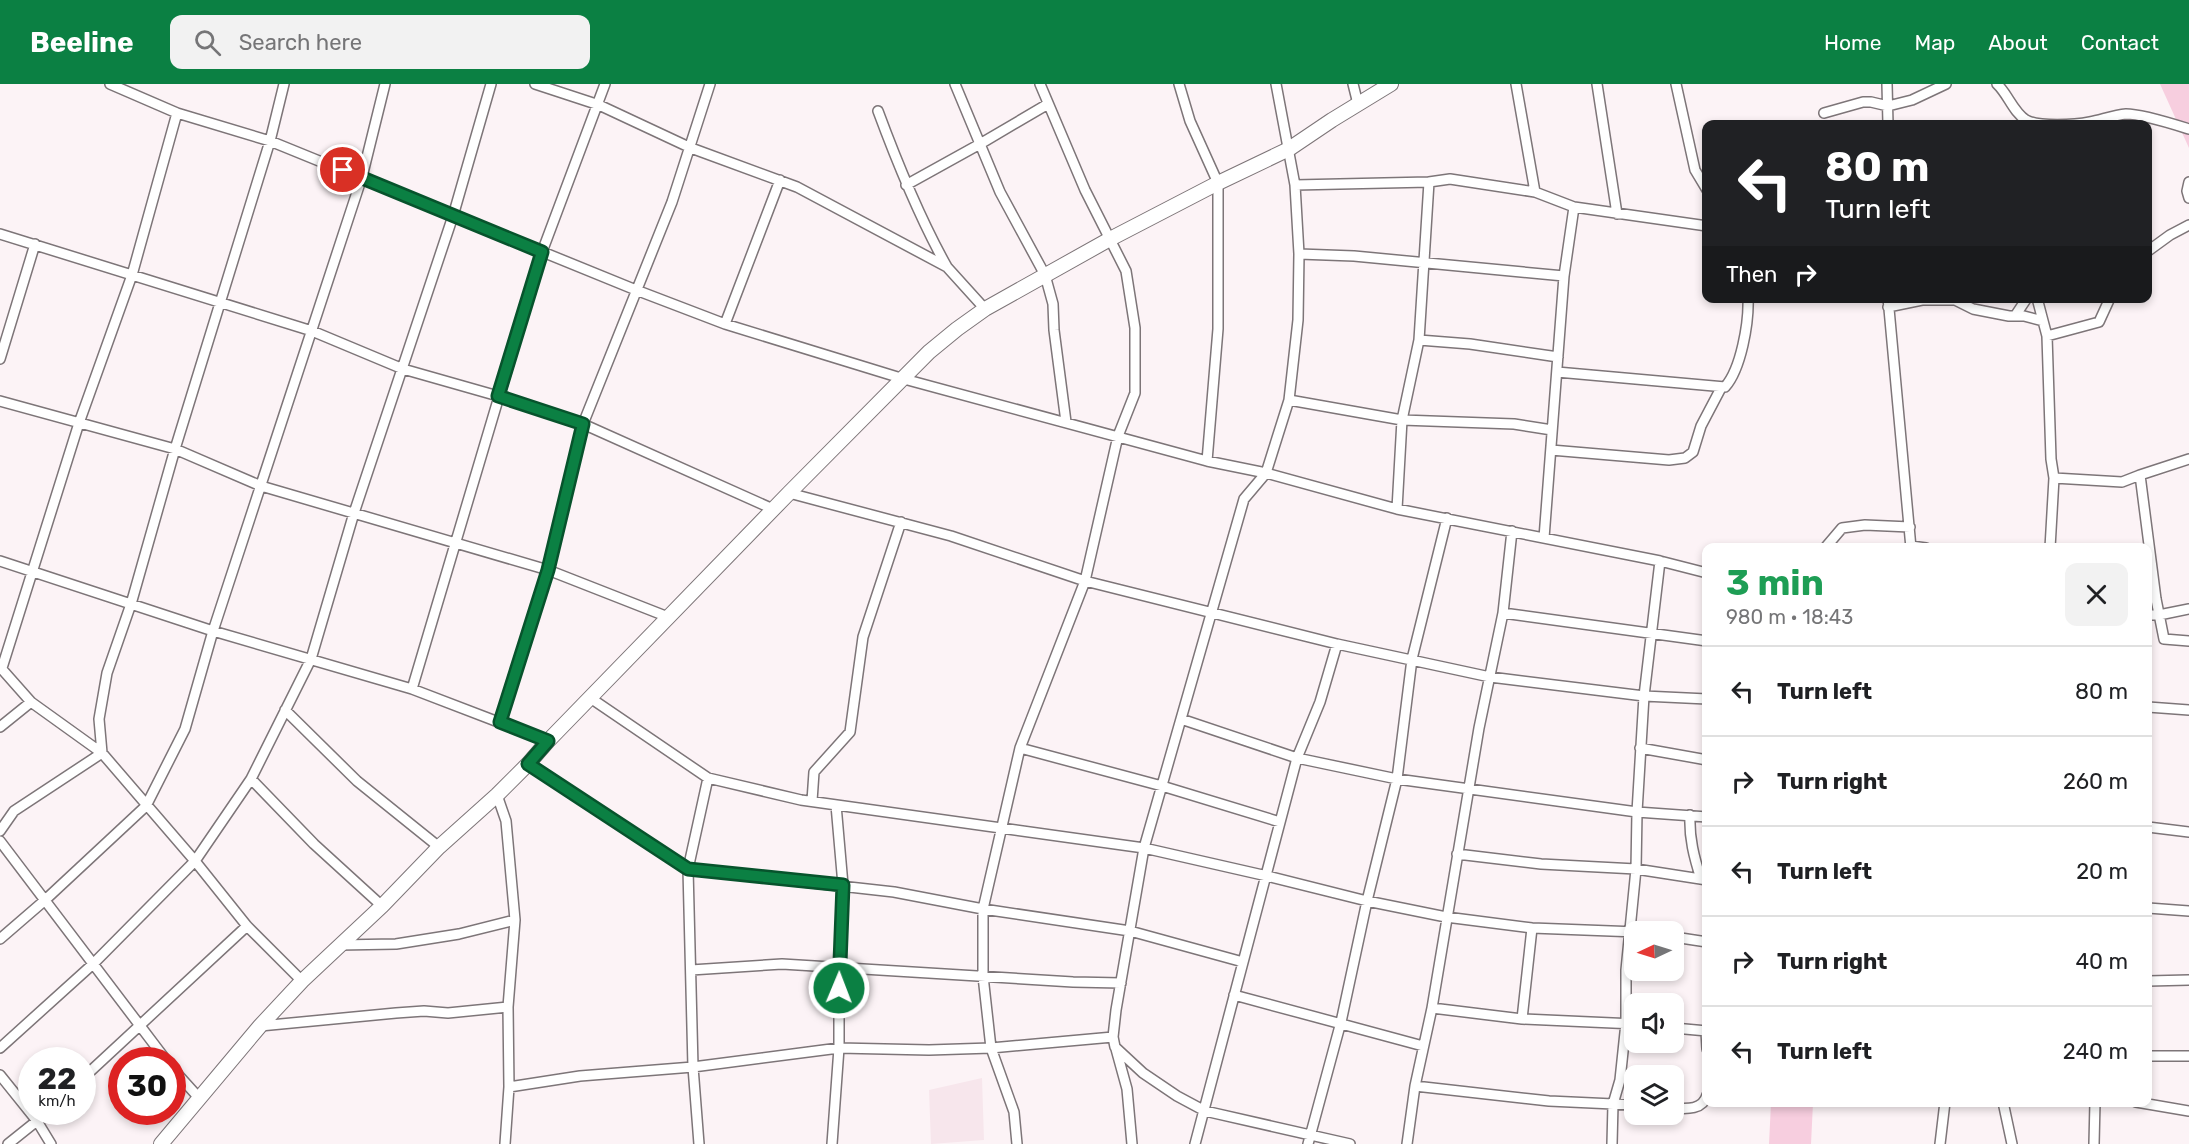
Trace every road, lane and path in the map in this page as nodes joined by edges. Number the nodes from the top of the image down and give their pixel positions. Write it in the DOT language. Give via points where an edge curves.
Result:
graph roads {
  1 [pos="110,84"];
  2 [pos="284,84"];
  3 [pos="385,84"];
  4 [pos="491,84"];
  5 [pos="535,84"];
  6 [pos="605,84"];
  7 [pos="710,84"];
  8 [pos="955,84"];
  9 [pos="1040,84"];
  10 [pos="1179,84"];
  11 [pos="1276,84"];
  12 [pos="1353,84"];
  13 [pos="1391,84"];
  14 [pos="1516,84"];
  15 [pos="1597,84"];
  16 [pos="1676,84"];
  17 [pos="1887,84"];
  18 [pos="1946,84"];
  19 [pos="1997,84"];
  20 [pos="1048,104"];
  21 [pos="1358,104"];
  22 [pos="599,105"];
  23 [pos="1888,106"];
  24 [pos="878,111"];
  25 [pos="177,113"];
  26 [pos="1824,113"];
  27 [pos="1888,120"];
  28 [pos="2026,120"];
  29 [pos="2101,120"];
  30 [pos="2189,129"];
  31 [pos="270,141"];
  32 [pos="980,144"];
  33 [pos="691,148"];
  34 [pos="1290,149"];
  35 [pos="362,177"];
  36 [pos="780,180"];
  37 [pos="1429,182"];
  38 [pos="1702,182"];
  39 [pos="1218,183"];
  40 [pos="2189,183"];
  41 [pos="906,184"];
  42 [pos="1295,185"];
  43 [pos="1534,192"];
  44 [pos="2189,198"];
  45 [pos="1574,207"];
  46 [pos="1617,214"];
  47 [pos="453,216"];
  48 [pos="1702,225"];
  49 [pos="2189,225"];
  50 [pos="0,234"];
  51 [pos="1110,239"];
  52 [pos="35,244"];
  53 [pos="2152,248"];
  54 [pos="542,252"];
  55 [pos="1299,254"];
  56 [pos="1422,264"];
  57 [pos="947,267"];
  58 [pos="132,275"];
  59 [pos="1045,275"];
  60 [pos="1564,276"];
  61 [pos="636,290"];
  62 [pos="222,302"];
  63 [pos="1748,303"];
  64 [pos="1888,303"];
  65 [pos="1963,303"];
  66 [pos="2024,303"];
  67 [pos="2038,303"];
  68 [pos="2108,303"];
  69 [pos="985,309"];
  70 [pos="2015,316"];
  71 [pos="2043,321"];
  72 [pos="725,324"];
  73 [pos="312,331"];
  74 [pos="2047,336"];
  75 [pos="1419,340"];
  76 [pos="1558,357"];
  77 [pos="0,359"];
  78 [pos="404,369"];
  79 [pos="1557,372"];
  80 [pos="904,379"];
  81 [pos="1721,388"];
  82 [pos="498,396"];
  83 [pos="1289,400"];
  84 [pos="0,401"];
  85 [pos="1402,420"];
  86 [pos="1066,422"];
  87 [pos="79,423"];
  88 [pos="583,424"];
  89 [pos="1552,430"];
  90 [pos="1118,436"];
  91 [pos="175,449"];
  92 [pos="1551,450"];
  93 [pos="2189,459"];
  94 [pos="1207,461"];
  95 [pos="1266,473"];
  96 [pos="2140,475"];
  97 [pos="2054,478"];
  98 [pos="261,486"];
  99 [pos="789,493"];
  100 [pos="773,509"];
  101 [pos="1397,509"];
  102 [pos="354,513"];
  103 [pos="1447,518"];
  104 [pos="901,522"];
  105 [pos="1910,527"];
  106 [pos="1512,531"];
  107 [pos="1544,538"];
  108 [pos="1829,543"];
  109 [pos="1911,543"];
  110 [pos="2049,543"];
  111 [pos="2149,543"];
  112 [pos="454,544"];
  113 [pos="0,561"];
  114 [pos="1660,561"];
  115 [pos="2152,566"];
  116 [pos="548,570"];
  117 [pos="33,572"];
  118 [pos="1702,572"];
  119 [pos="1085,580"];
  120 [pos="130,604"];
  121 [pos="2189,609"];
  122 [pos="1211,611"];
  123 [pos="1503,613"];
  124 [pos="2152,615"];
  125 [pos="2159,615"];
  126 [pos="668,617"];
  127 [pos="213,631"];
  128 [pos="1650,632"];
  129 [pos="1702,640"];
  130 [pos="2189,641"];
  131 [pos="1337,644"];
  132 [pos="311,659"];
  133 [pos="1412,659"];
  134 [pos="1,667"];
  135 [pos="1490,677"];
  136 [pos="412,689"];
  137 [pos="1644,696"];
  138 [pos="589,697"];
  139 [pos="1702,699"];
  140 [pos="32,702"];
  141 [pos="2152,707"];
  142 [pos="285,710"];
  143 [pos="2189,710"];
  144 [pos="1180,719"];
  145 [pos="500,722"];
  146 [pos="0,727"];
  147 [pos="548,741"];
  148 [pos="1020,748"];
  149 [pos="1641,748"];
  150 [pos="102,753"];
  151 [pos="1297,758"];
  152 [pos="1702,759"];
  153 [pos="528,764"];
  154 [pos="708,778"];
  155 [pos="251,779"];
  156 [pos="1397,779"];
  157 [pos="1162,786"];
  158 [pos="1468,789"];
  159 [pos="497,795"];
  160 [pos="812,801"];
  161 [pos="836,805"];
  162 [pos="146,806"];
  163 [pos="1637,812"];
  164 [pos="1690,815"];
  165 [pos="1702,816"];
  166 [pos="1280,822"];
  167 [pos="2152,827"];
  168 [pos="1002,829"];
  169 [pos="0,831"];
  170 [pos="2189,832"];
  171 [pos="0,841"];
  172 [pos="439,847"];
  173 [pos="1144,848"];
  174 [pos="1457,854"];
  175 [pos="195,861"];
  176 [pos="688,869"];
  177 [pos="1636,869"];
  178 [pos="1702,874"];
  179 [pos="1267,876"];
  180 [pos="1702,879"];
  181 [pos="843,885"];
  182 [pos="44,901"];
  183 [pos="1367,901"];
  184 [pos="382,906"];
  185 [pos="2152,908"];
  186 [pos="983,909"];
  187 [pos="2189,911"];
  188 [pos="1446,917"];
  189 [pos="515,921"];
  190 [pos="1634,921"];
  191 [pos="247,926"];
  192 [pos="1532,928"];
  193 [pos="1130,931"];
  194 [pos="1624,931"];
  195 [pos="0,939"];
  196 [pos="1684,939"];
  197 [pos="1702,941"];
  198 [pos="339,945"];
  199 [pos="1243,962"];
  200 [pos="93,964"];
  201 [pos="839,968"];
  202 [pos="692,970"];
  203 [pos="983,976"];
  204 [pos="2189,980"];
  205 [pos="302,981"];
  206 [pos="2152,981"];
  207 [pos="1121,983"];
  208 [pos="1234,996"];
  209 [pos="508,1007"];
  210 [pos="1432,1008"];
  211 [pos="1522,1019"];
  212 [pos="1341,1022"];
  213 [pos="1624,1023"];
  214 [pos="139,1026"];
  215 [pos="260,1026"];
  216 [pos="1684,1029"];
  217 [pos="1702,1031"];
  218 [pos="1113,1037"];
  219 [pos="1424,1046"];
  220 [pos="156,1047"];
  221 [pos="1115,1047"];
  222 [pos="0,1048"];
  223 [pos="839,1048"];
  224 [pos="991,1048"];
  225 [pos="1625,1053"];
  226 [pos="2152,1056"];
  227 [pos="2189,1056"];
  228 [pos="96,1066"];
  229 [pos="693,1067"];
  230 [pos="0,1075"];
  231 [pos="186,1084"];
  232 [pos="1415,1086"];
  233 [pos="509,1087"];
  234 [pos="18,1097"];
  235 [pos="200,1099"];
  236 [pos="1613,1104"];
  237 [pos="1624,1104"];
  238 [pos="1702,1104"];
  239 [pos="2152,1105"];
  240 [pos="1944,1107"];
  241 [pos="2004,1107"];
  242 [pos="2095,1107"];
  243 [pos="1684,1109"];
  244 [pos="1204,1111"];
  245 [pos="2189,1111"];
  246 [pos="32,1125"];
  247 [pos="39,1125"];
  248 [pos="1310,1134"];
  249 [pos="8,1144"];
  250 [pos="51,1144"];
  251 [pos="161,1144"];
  252 [pos="505,1144"];
  253 [pos="699,1144"];
  254 [pos="832,1144"];
  255 [pos="1017,1144"];
  256 [pos="1132,1144"];
  257 [pos="1195,1144"];
  258 [pos="1308,1144"];
  259 [pos="1350,1144"];
  260 [pos="1407,1144"];
  261 [pos="1612,1144"];
  262 [pos="1940,1144"];
  263 [pos="2012,1144"];
  264 [pos="2094,1144"];
  1 -- 25 [label="street"];
  2 -- 31 [label="street"];
  3 -- 35 [label="street"];
  4 -- 47 [label="street"];
  5 -- 22 [label="street"];
  6 -- 22 [label="street"];
  7 -- 33 [label="street"];
  8 -- 32 [label="street"];
  9 -- 20 [label="street"];
  10 -- 39 [label="street" via="1190,121"];
  11 -- 34 [label="street"];
  12 -- 21 [label="street"];
  13 -- 21 [label="street"];
  14 -- 43 [label="street"];
  15 -- 46 [label="street"];
  16 -- 38 [label="street" via="1695,170"];
  17 -- 23 [label="street"];
  18 -- 23 [label="street"];
  19 -- 28 [label="street"];
  20 -- 32 [label="street"];
  20 -- 51 [label="street"];
  21 -- 34 [label="street"];
  22 -- 33 [label="street"];
  22 -- 54 [label="street"];
  23 -- 26 [label="street" via="1863,102"];
  23 -- 27 [label="street"];
  24 -- 41 [label="street"];
  25 -- 31 [label="street"];
  25 -- 58 [label="street"];
  29 -- 30 [label="street" via="2125,114"];
  31 -- 35 [label="street"];
  31 -- 62 [label="street"];
  32 -- 41 [label="street"];
  32 -- 59 [label="street" via="1000,192"];
  33 -- 36 [label="street"];
  33 -- 61 [label="street"];
  34 -- 39 [label="street"];
  34 -- 42 [label="street"];
  35 -- 47 [label="street"];
  35 -- 73 [label="street"];
  36 -- 57 [label="street"];
  36 -- 72 [label="street"];
  37 -- 42 [label="street"];
  37 -- 43 [label="street" via="1450,179"];
  37 -- 56 [label="street"];
  39 -- 51 [label="street"];
  39 -- 94 [label="street" via="1218,329"];
  40 -- 44 [label="street"];
  41 -- 57 [label="street"];
  42 -- 55 [label="street"];
  43 -- 45 [label="street"];
  45 -- 46 [label="street"];
  45 -- 60 [label="street"];
  46 -- 48 [label="street"];
  47 -- 54 [label="street"];
  47 -- 78 [label="street"];
  49 -- 53 [label="street"];
  50 -- 52 [label="street"];
  51 -- 59 [label="street"];
  51 -- 90 [label="street" via="1125,271 1135,328 1135,393"];
  52 -- 58 [label="street"];
  52 -- 77 [label="street"];
  54 -- 61 [label="street"];
  54 -- 82 [label="street"];
  55 -- 56 [label="street"];
  55 -- 83 [label="street" via="1298,320"];
  56 -- 60 [label="street"];
  56 -- 75 [label="street"];
  57 -- 69 [label="street"];
  58 -- 62 [label="street"];
  58 -- 87 [label="street"];
  59 -- 69 [label="street"];
  59 -- 86 [label="street" via="1053,304"];
  60 -- 76 [label="street"];
  61 -- 72 [label="street"];
  61 -- 88 [label="street"];
  62 -- 73 [label="street"];
  62 -- 91 [label="street"];
  63 -- 81 [label="street" via="1732,379"];
  64 -- 105 [label="street"];
  65 -- 70 [label="street" via="1973,309"];
  66 -- 70 [label="street"];
  67 -- 71 [label="street"];
  68 -- 74 [label="street" via="2099,322"];
  69 -- 80 [label="street" via="929,352"];
  70 -- 71 [label="street"];
  71 -- 74 [label="street"];
  72 -- 80 [label="street"];
  73 -- 78 [label="street"];
  73 -- 98 [label="street"];
  74 -- 97 [label="street"];
  75 -- 76 [label="street"];
  75 -- 85 [label="street"];
  76 -- 79 [label="street"];
  78 -- 82 [label="street"];
  78 -- 102 [label="street"];
  79 -- 81 [label="street"];
  79 -- 89 [label="street"];
  80 -- 86 [label="street"];
  80 -- 99 [label="street"];
  81 -- 92 [label="street" via="1701,426 1693,452 1685,458 1668,460"];
  82 -- 88 [label="street"];
  82 -- 112 [label="street"];
  83 -- 85 [label="street"];
  83 -- 95 [label="street"];
  84 -- 87 [label="street"];
  85 -- 89 [label="street" via="1514,424"];
  85 -- 101 [label="street"];
  86 -- 90 [label="street"];
  87 -- 91 [label="street"];
  87 -- 117 [label="street"];
  88 -- 100 [label="street"];
  88 -- 116 [label="street"];
  89 -- 92 [label="street"];
  90 -- 94 [label="street"];
  90 -- 119 [label="street"];
  91 -- 98 [label="street"];
  91 -- 120 [label="street"];
  92 -- 107 [label="street"];
  93 -- 96 [label="street"];
  94 -- 95 [label="street"];
  95 -- 101 [label="street"];
  95 -- 122 [label="street" via="1244,499"];
  96 -- 97 [label="street" via="2122,482"];
  96 -- 111 [label="street"];
  97 -- 110 [label="street"];
  98 -- 102 [label="street"];
  98 -- 127 [label="street"];
  99 -- 100 [label="street"];
  99 -- 104 [label="street"];
  100 -- 126 [label="street"];
  101 -- 103 [label="street"];
  102 -- 112 [label="street"];
  102 -- 132 [label="street"];
  103 -- 106 [label="street"];
  103 -- 133 [label="street"];
  104 -- 119 [label="street"];
  104 -- 160 [label="street" via="863,637 850,732 814,772"];
  105 -- 108 [label="street" via="1842,528"];
  105 -- 109 [label="street"];
  106 -- 107 [label="street"];
  106 -- 123 [label="street"];
  107 -- 114 [label="street"];
  112 -- 116 [label="street"];
  112 -- 136 [label="street"];
  113 -- 117 [label="street"];
  114 -- 118 [label="street"];
  114 -- 128 [label="street"];
  115 -- 125 [label="street"];
  116 -- 126 [label="street"];
  116 -- 145 [label="street"];
  117 -- 120 [label="street"];
  117 -- 134 [label="street"];
  119 -- 122 [label="street"];
  119 -- 148 [label="street"];
  120 -- 127 [label="street"];
  120 -- 150 [label="street" via="107,673 99,719"];
  121 -- 125 [label="street"];
  122 -- 131 [label="street"];
  122 -- 144 [label="street"];
  123 -- 128 [label="street"];
  123 -- 135 [label="street"];
  124 -- 125 [label="street"];
  125 -- 130 [label="street" via="2164,639"];
  126 -- 138 [label="street"];
  127 -- 132 [label="street"];
  127 -- 162 [label="street" via="185,729"];
  128 -- 129 [label="street"];
  128 -- 137 [label="street"];
  131 -- 133 [label="street"];
  131 -- 151 [label="street" via="1320,702"];
  132 -- 136 [label="street"];
  132 -- 142 [label="street"];
  133 -- 135 [label="street"];
  133 -- 156 [label="street"];
  134 -- 140 [label="street"];
  135 -- 137 [label="street"];
  135 -- 158 [label="street"];
  136 -- 145 [label="street"];
  137 -- 139 [label="street"];
  137 -- 149 [label="street"];
  138 -- 147 [label="street"];
  138 -- 154 [label="street"];
  140 -- 146 [label="street"];
  140 -- 150 [label="street"];
  141 -- 143 [label="street"];
  142 -- 155 [label="street"];
  142 -- 172 [label="street" via="357,781"];
  144 -- 151 [label="street"];
  144 -- 157 [label="street"];
  145 -- 147 [label="street"];
  147 -- 153 [label="street"];
  148 -- 157 [label="street"];
  148 -- 168 [label="street"];
  149 -- 152 [label="street"];
  149 -- 163 [label="street"];
  150 -- 162 [label="street"];
  150 -- 169 [label="street" via="14,811"];
  151 -- 156 [label="street"];
  151 -- 166 [label="street"];
  153 -- 159 [label="street"];
  153 -- 176 [label="street"];
  154 -- 160 [label="street"];
  154 -- 176 [label="street"];
  155 -- 175 [label="street"];
  155 -- 184 [label="street"];
  156 -- 158 [label="street"];
  156 -- 183 [label="street"];
  157 -- 166 [label="street"];
  157 -- 173 [label="street"];
  158 -- 163 [label="street"];
  158 -- 174 [label="street"];
  159 -- 172 [label="street"];
  159 -- 189 [label="street" via="506,821"];
  160 -- 161 [label="street"];
  161 -- 168 [label="street"];
  161 -- 181 [label="street"];
  162 -- 175 [label="street"];
  162 -- 182 [label="street"];
  163 -- 164 [label="street"];
  163 -- 177 [label="street"];
  164 -- 165 [label="street"];
  164 -- 178 [label="street" via="1689,833"];
  166 -- 179 [label="street"];
  167 -- 170 [label="street"];
  168 -- 173 [label="street"];
  168 -- 186 [label="street"];
  171 -- 182 [label="street"];
  172 -- 184 [label="street"];
  173 -- 179 [label="street"];
  173 -- 193 [label="street"];
  174 -- 177 [label="street"];
  174 -- 188 [label="street"];
  175 -- 191 [label="street"];
  175 -- 200 [label="street"];
  176 -- 181 [label="street"];
  176 -- 202 [label="street"];
  177 -- 180 [label="street"];
  177 -- 190 [label="street"];
  179 -- 183 [label="street"];
  179 -- 199 [label="street"];
  181 -- 186 [label="street"];
  181 -- 201 [label="street"];
  182 -- 195 [label="street"];
  182 -- 200 [label="street"];
  183 -- 188 [label="street"];
  183 -- 212 [label="street"];
  184 -- 198 [label="street"];
  185 -- 187 [label="street"];
  186 -- 193 [label="street"];
  186 -- 203 [label="street"];
  188 -- 192 [label="street"];
  188 -- 210 [label="street"];
  189 -- 198 [label="street" via="396,944"];
  189 -- 209 [label="street"];
  191 -- 205 [label="street"];
  191 -- 214 [label="street"];
  192 -- 194 [label="street"];
  192 -- 211 [label="street"];
  193 -- 199 [label="street"];
  193 -- 207 [label="street"];
  196 -- 197 [label="street"];
  198 -- 205 [label="street"];
  199 -- 208 [label="street"];
  200 -- 214 [label="street"];
  200 -- 222 [label="street"];
  201 -- 202 [label="street" via="782,964"];
  201 -- 203 [label="street"];
  201 -- 223 [label="street"];
  202 -- 229 [label="street"];
  203 -- 207 [label="street"];
  203 -- 224 [label="street"];
  204 -- 206 [label="street"];
  205 -- 215 [label="street"];
  207 -- 218 [label="street"];
  208 -- 212 [label="street"];
  208 -- 244 [label="street"];
  209 -- 215 [label="street"];
  209 -- 233 [label="street"];
  210 -- 211 [label="street"];
  210 -- 219 [label="street"];
  211 -- 213 [label="street"];
  212 -- 219 [label="street"];
  212 -- 248 [label="street"];
  214 -- 220 [label="street"];
  214 -- 228 [label="street"];
  215 -- 235 [label="street"];
  216 -- 217 [label="street"];
  218 -- 221 [label="street"];
  218 -- 224 [label="street"];
  219 -- 232 [label="street"];
  221 -- 244 [label="street" via="1143,1073"];
  221 -- 256 [label="street" via="1127,1089"];
  223 -- 224 [label="street"];
  223 -- 229 [label="street"];
  223 -- 254 [label="street"];
  224 -- 255 [label="street" via="1014,1112"];
  225 -- 236 [label="street"];
  226 -- 227 [label="street"];
  229 -- 233 [label="street" via="580,1076"];
  229 -- 253 [label="street"];
  230 -- 234 [label="street"];
  231 -- 235 [label="street"];
  232 -- 236 [label="street"];
  232 -- 260 [label="street"];
  233 -- 252 [label="street"];
  235 -- 251 [label="street"];
  236 -- 237 [label="street"];
  236 -- 261 [label="street"];
  238 -- 243 [label="street"];
  239 -- 245 [label="street"];
  240 -- 262 [label="street"];
  241 -- 263 [label="street"];
  242 -- 264 [label="street"];
  244 -- 248 [label="street"];
  244 -- 257 [label="street"];
  246 -- 249 [label="street"];
  247 -- 250 [label="street"];
  248 -- 258 [label="street"];
  248 -- 259 [label="street"];
}
